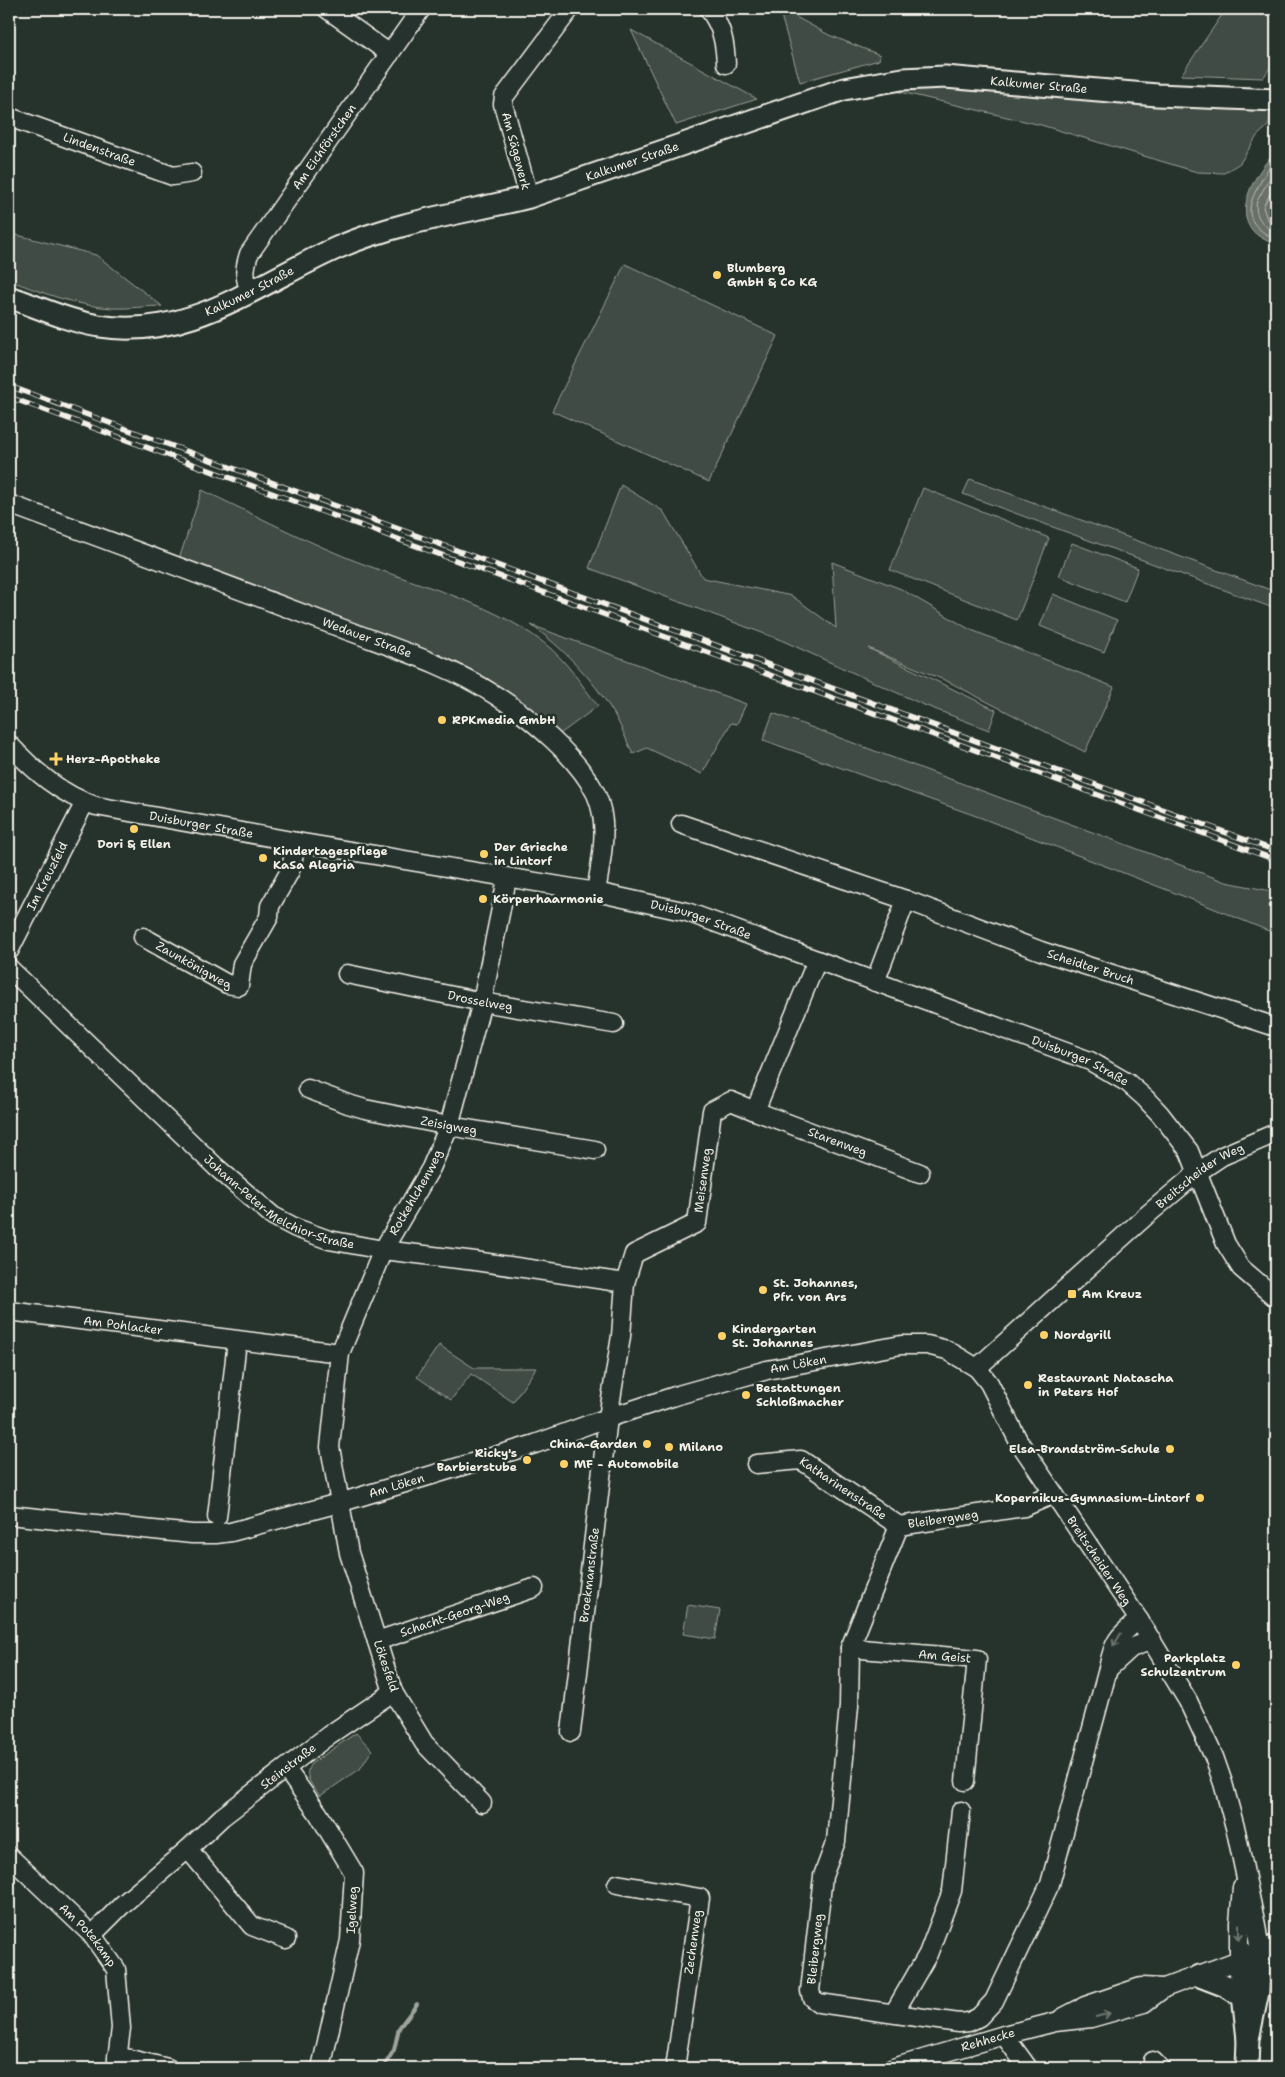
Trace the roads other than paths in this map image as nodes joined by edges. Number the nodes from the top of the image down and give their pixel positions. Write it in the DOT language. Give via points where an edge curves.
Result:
graph roads {
  1 [pos="327,9"];
  2 [pos="421,9"];
  3 [pos="570,9"];
  4 [pos="709,9"];
  5 [pos="390,54"];
  6 [pos="726,64"];
  7 [pos="1276,100"];
  8 [pos="9,117"];
  9 [pos="192,173"];
  10 [pos="529,197"];
  11 [pos="250,291"];
  12 [pos="9,297"];
  13 [pos="9,504"];
  14 [pos="9,744"];
  15 [pos="85,802"];
  16 [pos="681,824"];
  17 [pos="297,842"];
  18 [pos="507,879"];
  19 [pos="596,892"];
  20 [pos="906,900"];
  21 [pos="143,938"];
  22 [pos="9,951"];
  23 [pos="817,960"];
  24 [pos="9,968"];
  25 [pos="347,974"];
  26 [pos="875,982"];
  27 [pos="482,1002"];
  28 [pos="614,1024"];
  29 [pos="1276,1027"];
  30 [pos="308,1089"];
  31 [pos="755,1110"];
  32 [pos="449,1126"];
  33 [pos="1276,1133"];
  34 [pos="595,1150"];
  35 [pos="1198,1172"];
  36 [pos="920,1173"];
  37 [pos="383,1250"];
  38 [pos="625,1282"];
  39 [pos="1276,1298"];
  40 [pos="9,1311"];
  41 [pos="237,1341"];
  42 [pos="340,1353"];
  43 [pos="977,1368"];
  44 [pos="608,1418"];
  45 [pos="756,1464"];
  46 [pos="1054,1494"];
  47 [pos="339,1503"];
  48 [pos="9,1515"];
  49 [pos="217,1517"];
  50 [pos="899,1526"];
  51 [pos="534,1588"];
  52 [pos="1139,1620"];
  53 [pos="377,1640"];
  54 [pos="1152,1640"];
  55 [pos="850,1648"];
  56 [pos="1108,1669"];
  57 [pos="393,1692"];
  58 [pos="571,1732"];
  59 [pos="286,1770"];
  60 [pos="965,1781"];
  61 [pos="482,1803"];
  62 [pos="961,1811"];
  63 [pos="188,1849"];
  64 [pos="9,1856"];
  65 [pos="1243,1869"];
  66 [pos="617,1884"];
  67 [pos="92,1935"];
  68 [pos="286,1939"];
  69 [pos="1268,1949"];
  70 [pos="1239,1960"];
  71 [pos="1200,1976"];
  72 [pos="1242,1996"];
  73 [pos="894,2013"];
  74 [pos="1004,2035"];
  75 [pos="1248,2040"];
  76 [pos="117,2062"];
  77 [pos="168,2068"];
  78 [pos="321,2068"];
  79 [pos="675,2068"];
  80 [pos="892,2068"];
  81 [pos="1028,2068"];
  82 [pos="1247,2068"];
  1 -- 5 [label="street"];
  2 -- 5 [label="street, Am Eichförstchen"];
  3 -- 10 [label="street, Am Sägewerk" via="504,97 503,104"];
  4 -- 6 [label="street" via="726,43"];
  5 -- 11 [label="street, Am Eichförstchen" via="249,254 244,277"];
  7 -- 10 [label="main road, Kalkumer Straße" via="1157,95 945,77 902,80 835,92"];
  8 -- 9 [label="street, Lindenstraße" via="173,176"];
  10 -- 11 [label="main road, Kalkumer Straße" via="383,231 339,247"];
  11 -- 12 [label="main road, Kalkumer Straße" via="175,324 122,329 72,320"];
  13 -- 19 [label="street, Wedauer Straße" via="443,668 495,695 564,750 595,793 604,816"];
  14 -- 15 [label="street, Duisburger Straße" via="30,766"];
  15 -- 17 [label="street, Duisburger Straße"];
  15 -- 22 [label="street, Im Kreuzfeld"];
  16 -- 20 [label="street, Scheidter Bruch"];
  17 -- 18 [label="street, Duisburger Straße"];
  17 -- 21 [label="street, Zaunkönigweg" via="290,871 242,964 239,986 228,984"];
  18 -- 19 [label="street, Duisburger Straße"];
  18 -- 27 [label="street, Rotkehlchenweg"];
  19 -- 23 [label="street, Duisburger Straße" via="687,912"];
  20 -- 26 [label="street"];
  20 -- 29 [label="street, Scheidter Bruch" via="1041,951"];
  23 -- 26 [label="street, Duisburger Straße"];
  23 -- 31 [label="street"];
  24 -- 37 [label="street, Johann-Peter-Melchior-Straße" via="216,1167 274,1216 329,1240"];
  25 -- 27 [label="street, Drosselweg"];
  26 -- 35 [label="street, Duisburger Straße" via="1090,1061 1111,1072 1146,1098 1160,1114 1189,1151"];
  27 -- 28 [label="street, Drosselweg"];
  27 -- 32 [label="street, Rotkehlchenweg"];
  30 -- 32 [label="street, Zeisigweg" via="348,1104"];
  31 -- 36 [label="street, Starenweg"];
  31 -- 38 [label="street, Meisenweg" via="731,1101 712,1111 697,1223 634,1254"];
  32 -- 34 [label="street, Zeisigweg"];
  32 -- 37 [label="street, Rotkehlchenweg" via="417,1194"];
  33 -- 35 [label="street, Breitscheider Weg" via="1222,1156"];
  35 -- 39 [label="street, Duisburger Straße" via="1226,1244 1241,1268"];
  35 -- 43 [label="street, Breitscheider Weg"];
  37 -- 38 [label="street, Johann-Peter-Melchior-Straße"];
  37 -- 42 [label="street, Rotkehlchenweg"];
  38 -- 44 [label="street, Meisenweg"];
  40 -- 41 [label="street, Am Pohlacker"];
  41 -- 42 [label="street, Am Pohlacker"];
  41 -- 49 [label="street"];
  42 -- 47 [label="street, Rotkehlchenweg" via="330,1447"];
  43 -- 44 [label="street, Am Löken" via="948,1350 927,1345 901,1345 766,1370"];
  43 -- 46 [label="street, Breitscheider Weg" via="989,1382 1019,1442"];
  44 -- 47 [label="street, Am Löken" via="535,1444"];
  44 -- 58 [label="street, Broekmanstraße"];
  45 -- 50 [label="street, Katharinenstraße" via="801,1460"];
  46 -- 50 [label="street, Bleibergweg" via="1024,1507"];
  46 -- 52 [label="street, Breitscheider Weg"];
  47 -- 48 [label="street, Am Löken" via="216,1534"];
  47 -- 53 [label="street, Lökesfeld" via="348,1553"];
  50 -- 55 [label="street, Bleibergweg"];
  51 -- 53 [label="street, Schacht-Georg-Weg"];
  52 -- 54 [label="street, Breitscheider Weg"];
  52 -- 56 [label="street, Bleibergweg, one-way" via="1121,1633 1112,1649"];
  53 -- 57 [label="street, Lökesfeld"];
  54 -- 56 [label="street" via="1131,1648"];
  54 -- 65 [label="street, Breitscheider Weg" via="1188,1701 1214,1757 1236,1831"];
  55 -- 60 [label="street, Am Geist" via="977,1660"];
  55 -- 73 [label="street, Bleibergweg" via="849,1706 836,1841 823,1876 810,1991 812,1998 819,2002"];
  56 -- 73 [label="street, Bleibergweg" via="1050,1884 994,2001 969,2022 946,2022"];
  57 -- 59 [label="street, Steinstraße" via="329,1735"];
  57 -- 61 [label="street, Lökesfeld" via="424,1743"];
  59 -- 63 [label="street, Steinstraße" via="222,1817"];
  59 -- 78 [label="street, Igelweg" via="354,1873 350,1940"];
  62 -- 73 [label="street" via="952,1891 928,1954"];
  63 -- 67 [label="street, Steinstraße"];
  63 -- 68 [label="street" via="252,1926"];
  64 -- 67 [label="street, Am Potekamp"];
  65 -- 69 [label="street, Breitscheider Weg" via="1256,1925"];
  65 -- 70 [label="street, Breitscheider Weg, one-way"];
  66 -- 79 [label="street, Zechenweg" via="700,1898"];
  67 -- 76 [label="street, Am Potekamp" via="116,1969 121,2028"];
  69 -- 70 [label="main road, Rehhecke"];
  69 -- 75 [label="main road, Breitscheider Weg"];
  70 -- 71 [label="street, Rehhecke"];
  70 -- 72 [label="main road, Breitscheider Weg"];
  71 -- 72 [label="main road"];
  71 -- 74 [label="street, Rehhecke" via="1164,1988 1144,2003 1091,2018 1055,2022"];
  72 -- 75 [label="main road, Breitscheider Weg"];
  74 -- 80 [label="street, Rehhecke"];
  74 -- 81 [label="street"];
  75 -- 82 [label="main road, Breitscheider Weg"];
  76 -- 77 [label="street"];
}
